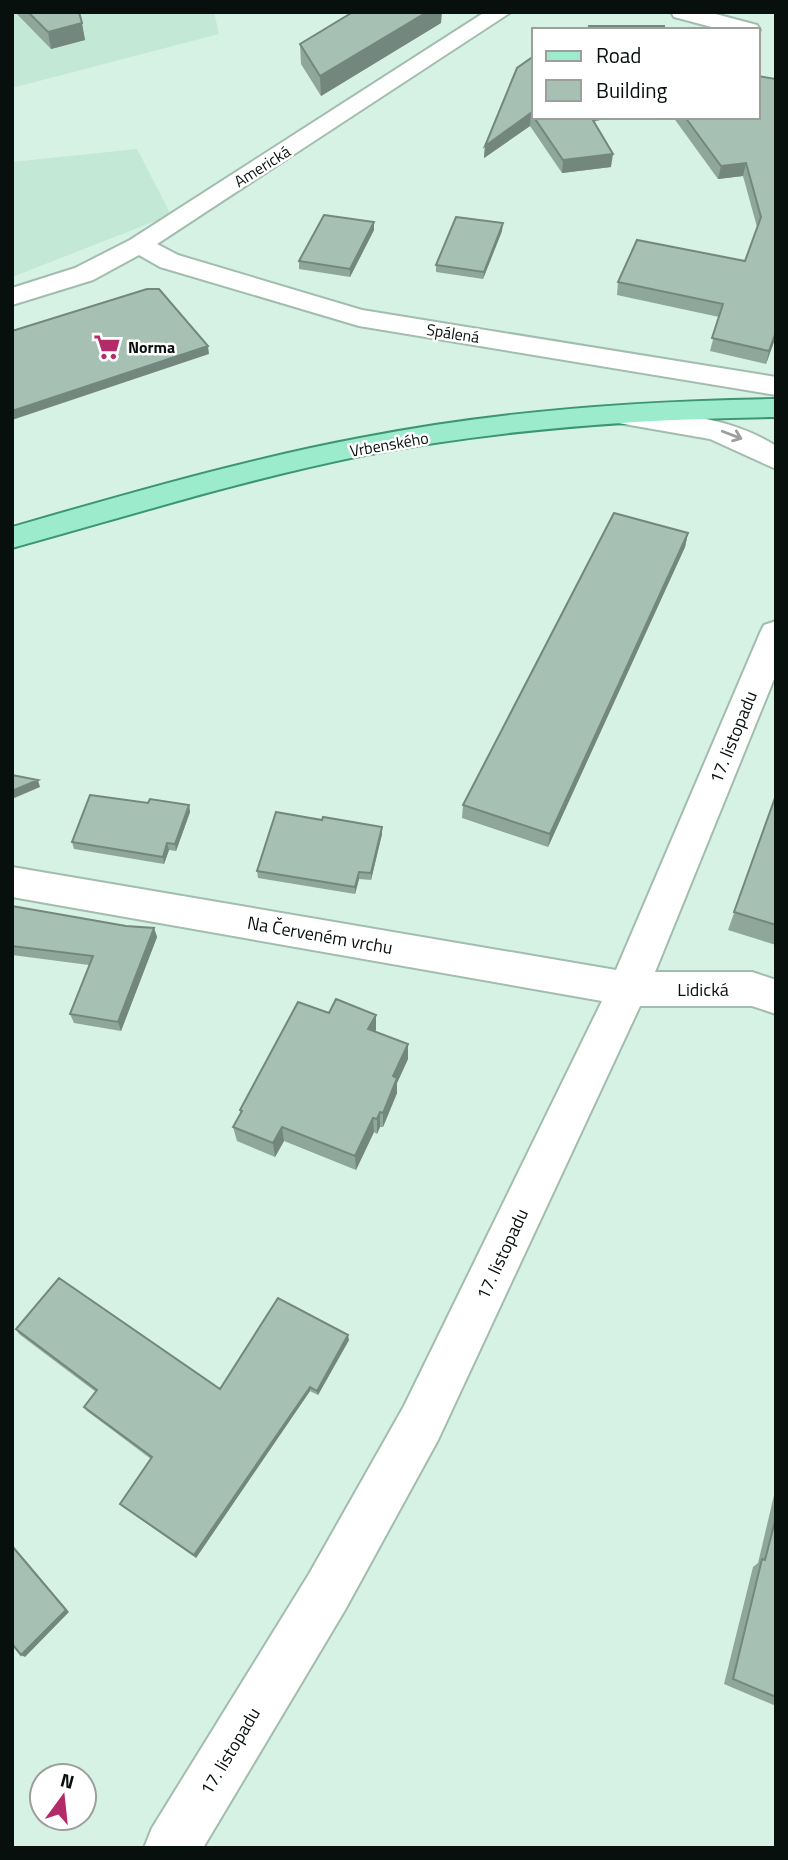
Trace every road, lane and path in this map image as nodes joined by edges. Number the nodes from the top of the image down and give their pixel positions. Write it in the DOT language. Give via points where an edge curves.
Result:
graph roads {
  1 [pos="500,12"];
  2 [pos="682,12"];
  3 [pos="740,28"];
  4 [pos="139,245"];
  5 [pos="12,297"];
  6 [pos="776,386"];
  7 [pos="776,408"];
  8 [pos="617,415"];
  9 [pos="776,460"];
  10 [pos="12,538"];
  11 [pos="776,633"];
  12 [pos="12,882"];
  13 [pos="628,989"];
  14 [pos="776,997"];
  15 [pos="173,1847"];
  1 -- 4 [label="street, Americká"];
  2 -- 3 [label="street"];
  4 -- 5 [label="street, Americká" via="84,274"];
  4 -- 6 [label="street, Spálená" via="169,261 359,318"];
  7 -- 8 [label="main road, Vrbenského"];
  8 -- 9 [label="street, one-way" via="718,429"];
  8 -- 10 [label="main road, Vrbenského" via="491,427 361,447 158,495"];
  11 -- 13 [label="street, 17. listopadu"];
  12 -- 13 [label="street, Na Červeném vrchu"];
  13 -- 14 [label="street, Lidická" via="752,989"];
  13 -- 15 [label="street, 17. listopadu" via="421,1423 327,1592"];
}
